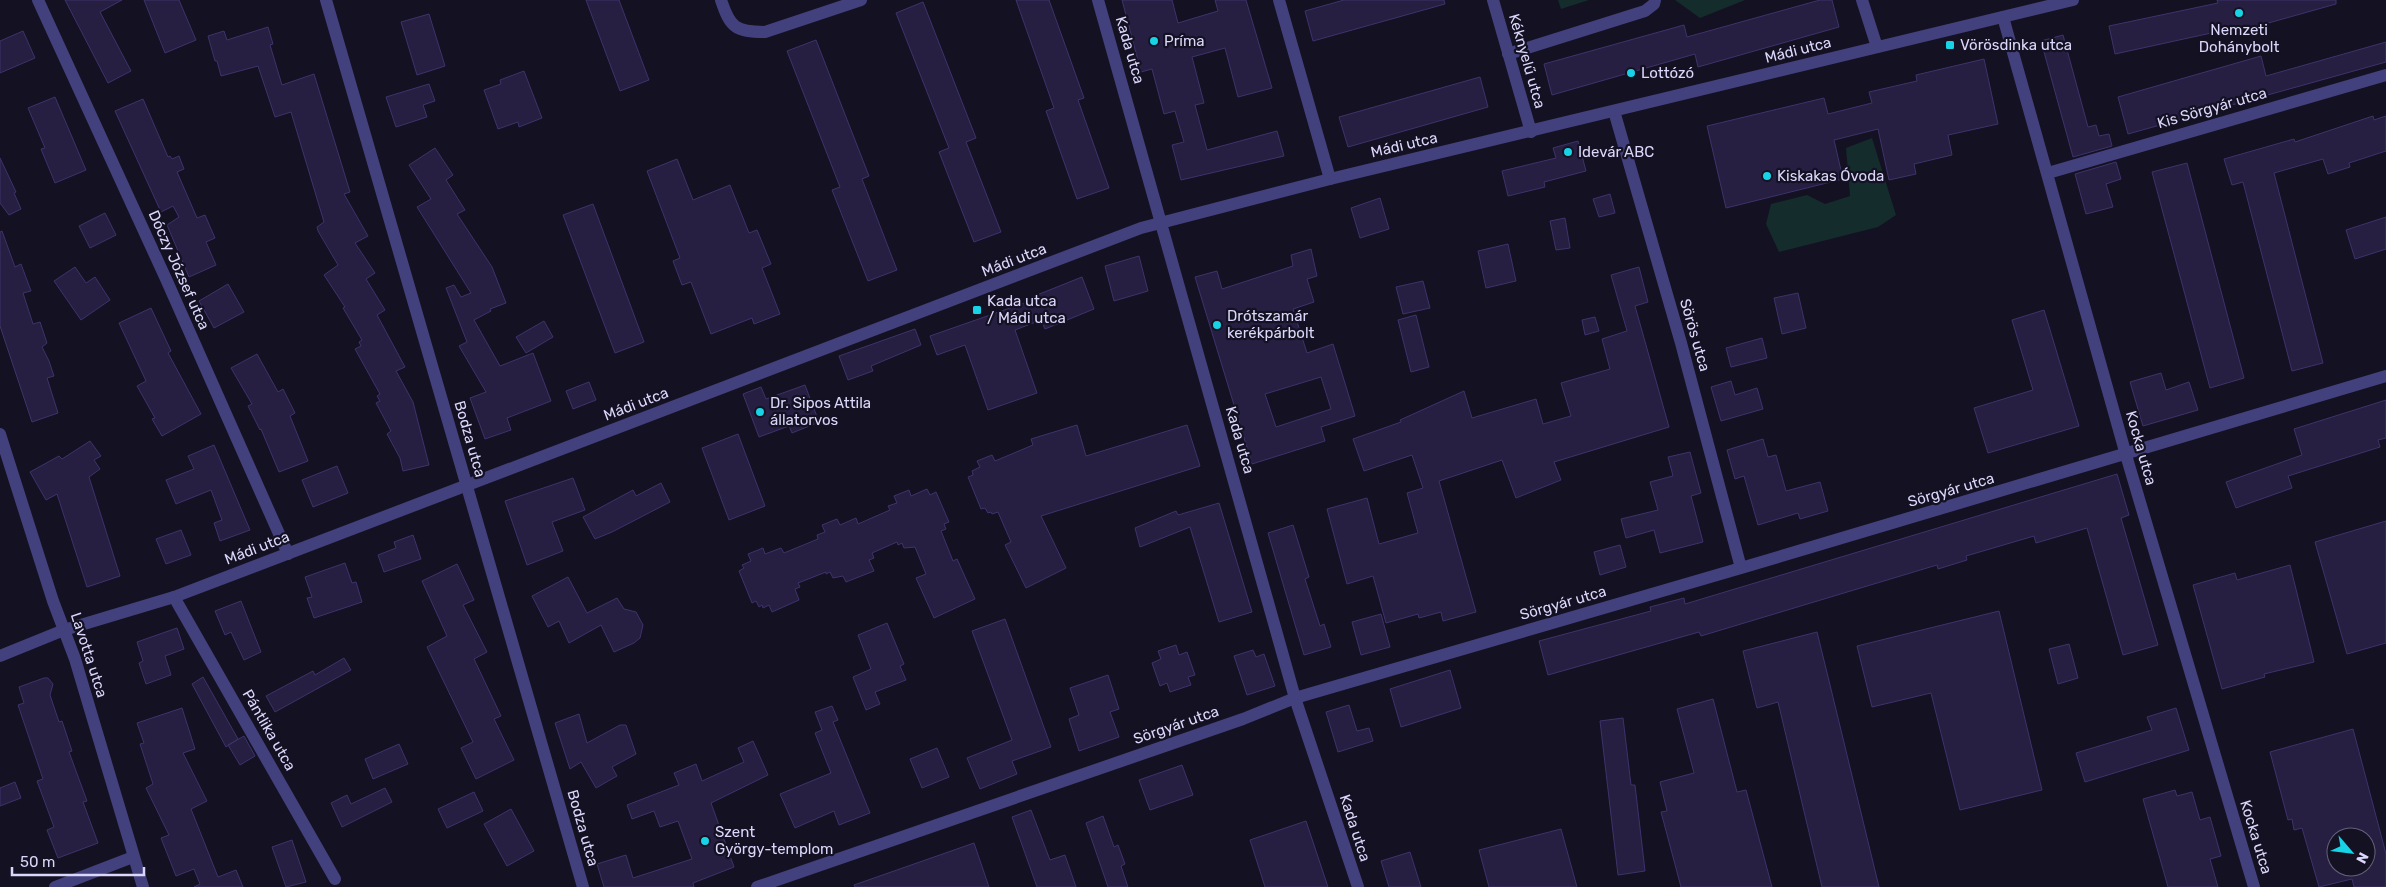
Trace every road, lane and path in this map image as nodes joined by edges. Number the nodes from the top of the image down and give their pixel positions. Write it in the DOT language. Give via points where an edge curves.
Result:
graph roads {
  1 [pos="38,0"];
  2 [pos="326,0"];
  3 [pos="720,0"];
  4 [pos="861,0"];
  5 [pos="1098,0"];
  6 [pos="1280,0"];
  7 [pos="1493,0"];
  8 [pos="1655,0"];
  9 [pos="1862,0"];
  10 [pos="2073,0"];
  11 [pos="2003,17"];
  12 [pos="1877,47"];
  13 [pos="1508,54"];
  14 [pos="2386,75"];
  15 [pos="1614,111"];
  16 [pos="1531,132"];
  17 [pos="2048,173"];
  18 [pos="1330,179"];
  19 [pos="1160,223"];
  20 [pos="2386,376"];
  21 [pos="0,434"];
  22 [pos="2126,455"];
  23 [pos="467,486"];
  24 [pos="288,554"];
  25 [pos="1742,568"];
  26 [pos="174,597"];
  27 [pos="64,630"];
  28 [pos="0,656"];
  29 [pos="1295,698"];
  30 [pos="133,857"];
  31 [pos="336,879"];
  32 [pos="55,887"];
  33 [pos="143,887"];
  34 [pos="583,887"];
  35 [pos="757,887"];
  36 [pos="1358,887"];
  37 [pos="2254,887"];
  1 -- 24 [label="street, Dóczy József utca"];
  2 -- 23 [label="street, Bodza utca"];
  3 -- 4 [label="street" via="727,20 737,28 751,32 765,32"];
  5 -- 19 [label="street, Kada utca" via="1124,84"];
  6 -- 18 [label="street"];
  7 -- 13 [label="street, Kéknyelű utca"];
  8 -- 13 [label="street" via="1645,11"];
  9 -- 12 [label="street"];
  10 -- 11 [label="street, Mádi utca"];
  11 -- 12 [label="street, Mádi utca"];
  11 -- 17 [label="street, Kocka utca"];
  12 -- 15 [label="street, Mádi utca"];
  13 -- 16 [label="street, Kéknyelű utca"];
  14 -- 17 [label="street, Kis Sörgyár utca"];
  15 -- 16 [label="street, Mádi utca"];
  15 -- 25 [label="street, Sörös utca"];
  16 -- 18 [label="street, Mádi utca"];
  17 -- 22 [label="street, Kocka utca"];
  18 -- 19 [label="street, Mádi utca"];
  19 -- 23 [label="street, Mádi utca"];
  19 -- 29 [label="street, Kada utca"];
  20 -- 22 [label="street, Sörgyár utca"];
  21 -- 27 [label="street, Lavotta utca"];
  22 -- 25 [label="street, Sörgyár utca"];
  22 -- 37 [label="street, Kocka utca"];
  23 -- 24 [label="street, Mádi utca"];
  23 -- 34 [label="street, Bodza utca"];
  24 -- 26 [label="street, Mádi utca"];
  25 -- 29 [label="street, Sörgyár utca"];
  26 -- 27 [label="street, Mádi utca"];
  26 -- 31 [label="street, Pántlika utca"];
  27 -- 28 [label="street, Mádi utca"];
  27 -- 30 [label="street, Lavotta utca"];
  29 -- 35 [label="street, Sörgyár utca" via="1243,719"];
  29 -- 36 [label="street, Kada utca"];
  30 -- 32 [label="street"];
  30 -- 33 [label="street, Lavotta utca"];
}
